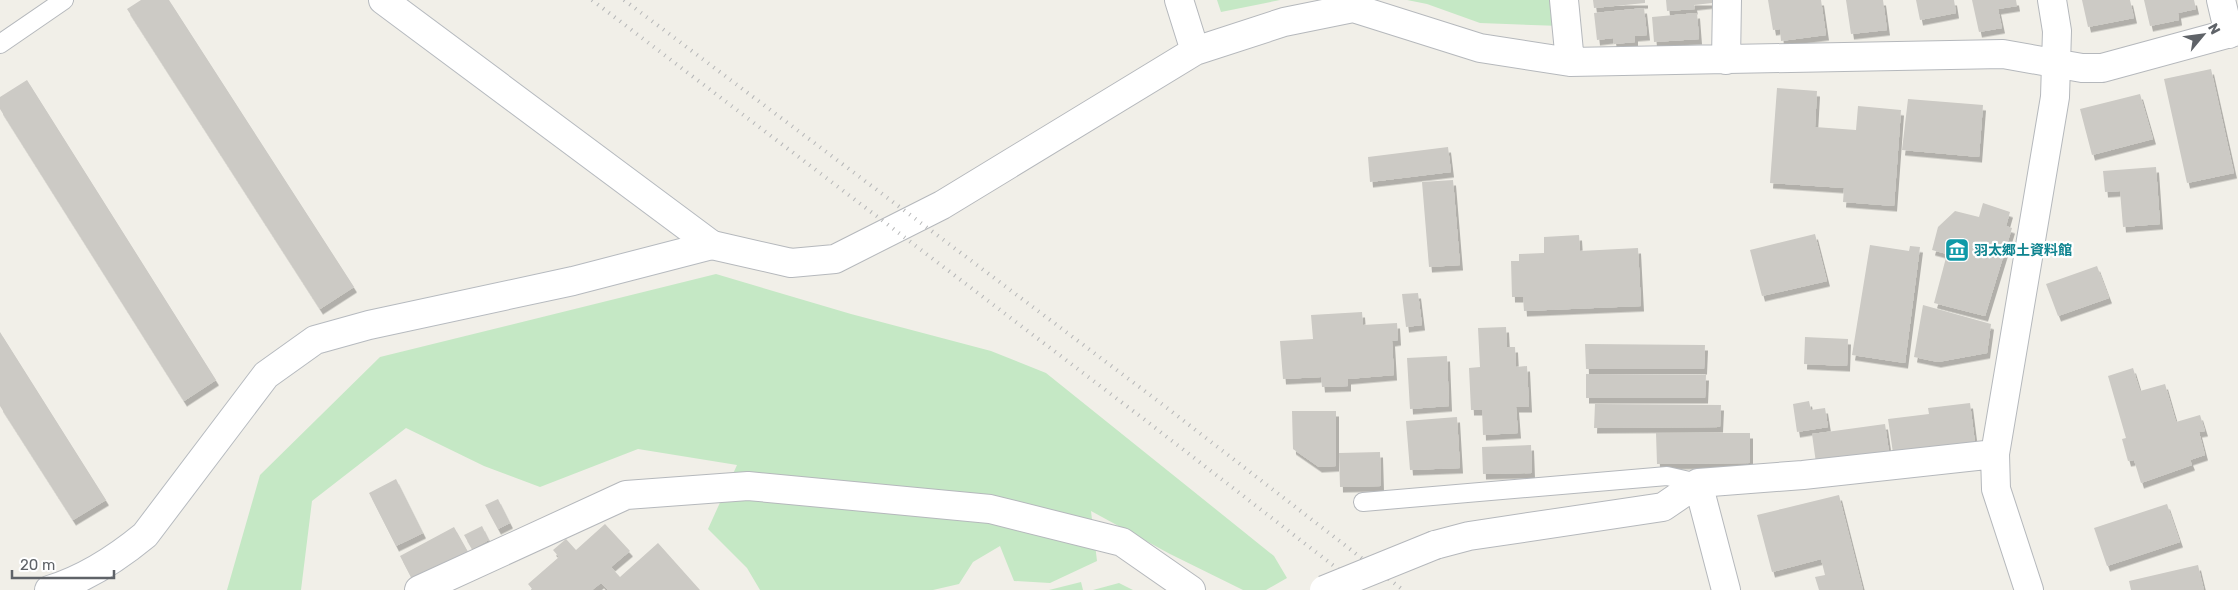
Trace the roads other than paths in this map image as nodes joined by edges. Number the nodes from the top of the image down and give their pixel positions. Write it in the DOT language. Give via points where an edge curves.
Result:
graph roads {
  1 [pos="64,0"];
  2 [pos="383,0"];
  3 [pos="1179,0"];
  4 [pos="1564,0"];
  5 [pos="1727,0"];
  6 [pos="2052,0"];
  7 [pos="2221,0"];
  8 [pos="2234,33"];
  9 [pos="0,44"];
  10 [pos="1195,51"];
  11 [pos="1726,60"];
  12 [pos="1570,62"];
  13 [pos="2057,64"];
  14 [pos="712,245"];
  15 [pos="1995,454"];
  16 [pos="1698,483"];
  17 [pos="1363,502"];
  18 [pos="49,590"];
  19 [pos="419,590"];
  20 [pos="1191,590"];
  21 [pos="1324,590"];
  22 [pos="1726,590"];
  23 [pos="2029,590"];
  1 -- 9 [label="lane"];
  2 -- 14 [label="street"];
  3 -- 10 [label="street"];
  4 -- 12 [label="street"];
  5 -- 11 [label="street"];
  6 -- 13 [label="street"];
  7 -- 8 [label="street"];
  8 -- 13 [label="street" via="2102,68"];
  10 -- 12 [label="street" via="1284,22 1353,8 1480,48"];
  10 -- 14 [label="street" via="942,205 836,258 791,263"];
  11 -- 12 [label="street"];
  11 -- 13 [label="street" via="2003,54"];
  13 -- 15 [label="street"];
  14 -- 18 [label="street" via="573,281 315,340 266,375 145,535 120,556 74,583"];
  15 -- 16 [label="street"];
  15 -- 23 [label="street" via="1996,489"];
  16 -- 17 [label="lane" via="1667,476"];
  16 -- 21 [label="street, bridge" via="1663,507 1469,536"];
  16 -- 22 [label="street"];
  19 -- 20 [label="street" via="626,495 748,486 990,509 1122,542"];
}
